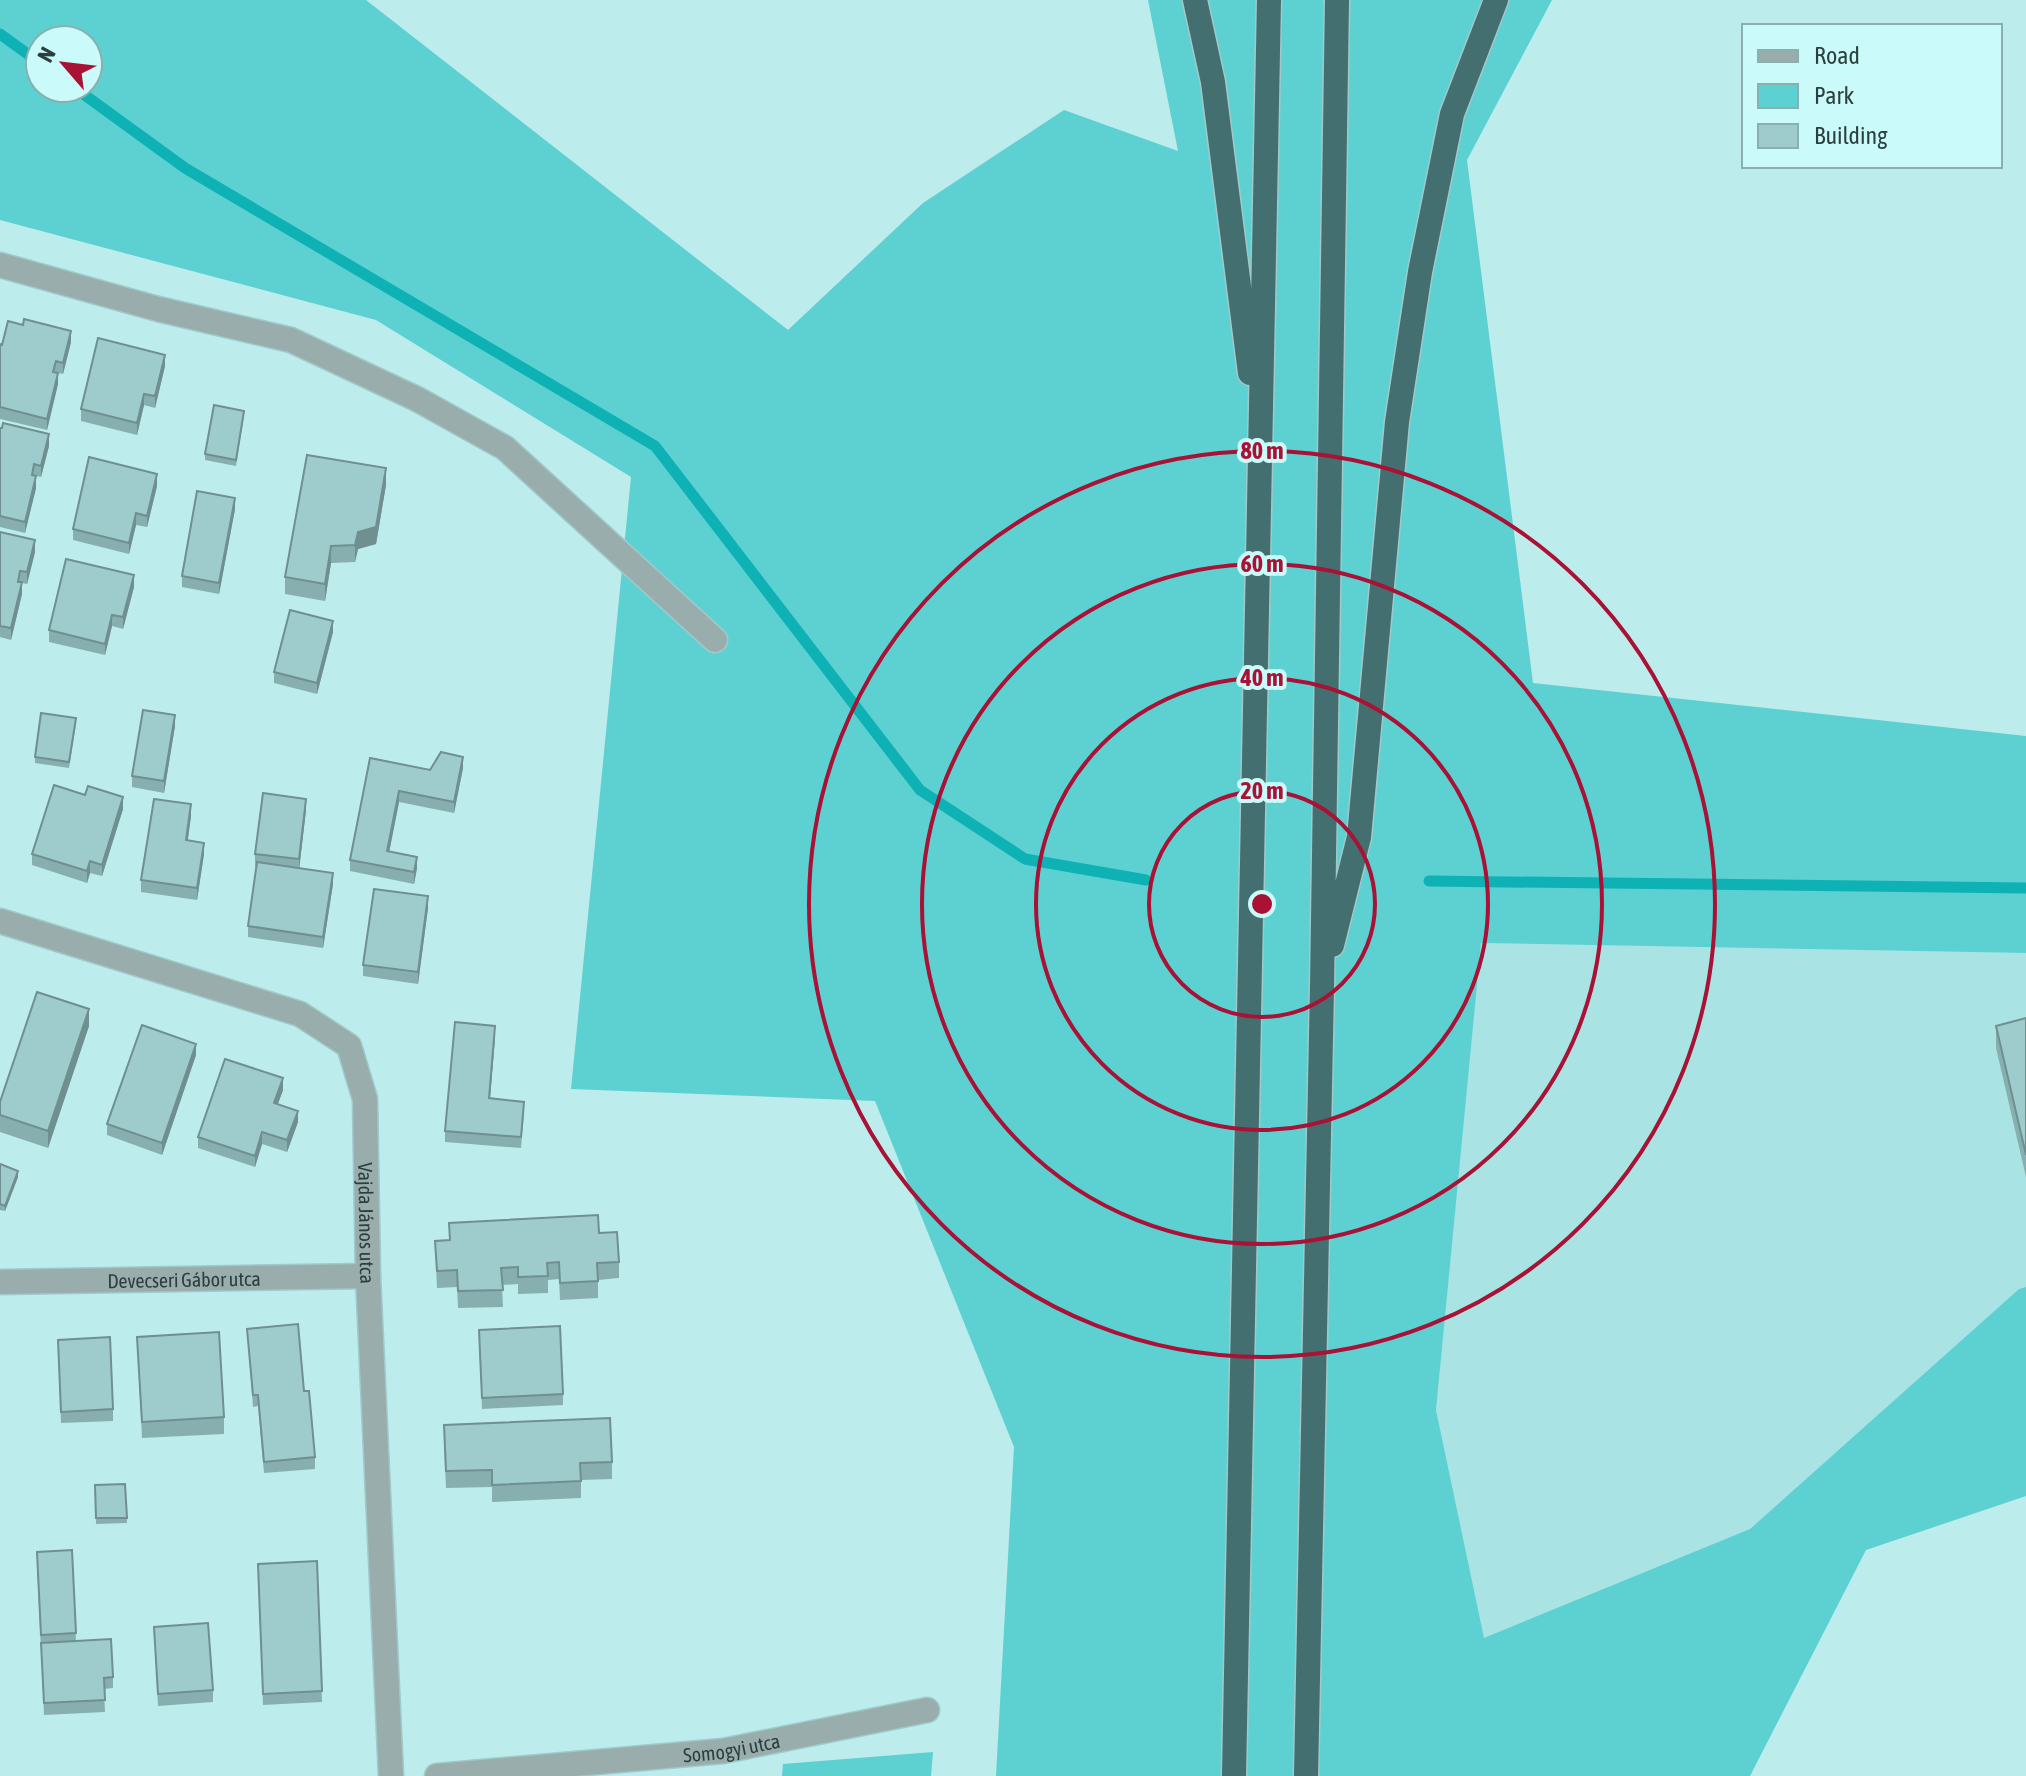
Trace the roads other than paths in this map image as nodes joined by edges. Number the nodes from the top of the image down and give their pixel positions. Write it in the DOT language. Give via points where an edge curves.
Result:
graph roads {
  1 [pos="1195,0"];
  2 [pos="1269,0"];
  3 [pos="1337,0"];
  4 [pos="1496,0"];
  5 [pos="0,265"];
  6 [pos="1261,459"];
  7 [pos="715,640"];
  8 [pos="0,921"];
  9 [pos="1322,987"];
  10 [pos="368,1276"];
  11 [pos="0,1282"];
  12 [pos="927,1710"];
  13 [pos="723,1751"];
  14 [pos="391,1776"];
  15 [pos="437,1776"];
  16 [pos="721,1776"];
  17 [pos="1234,1776"];
  18 [pos="1306,1776"];
  1 -- 6 [label="highway" via="1213,82"];
  2 -- 6 [label="highway"];
  3 -- 9 [label="highway"];
  4 -- 9 [label="highway" via="1452,114 1420,272 1397,422 1359,837"];
  5 -- 7 [label="street" via="291,340 417,399 505,448"];
  6 -- 17 [label="highway"];
  8 -- 10 [label="street, Vajda János utca" via="300,1014 349,1046 365,1099"];
  9 -- 18 [label="highway"];
  10 -- 11 [label="street, Devecseri Gábor utca"];
  10 -- 14 [label="street, Vajda János utca"];
  12 -- 13 [label="street, Somogyi utca"];
  13 -- 15 [label="street, Somogyi utca"];
  13 -- 16 [label="street"];
}
